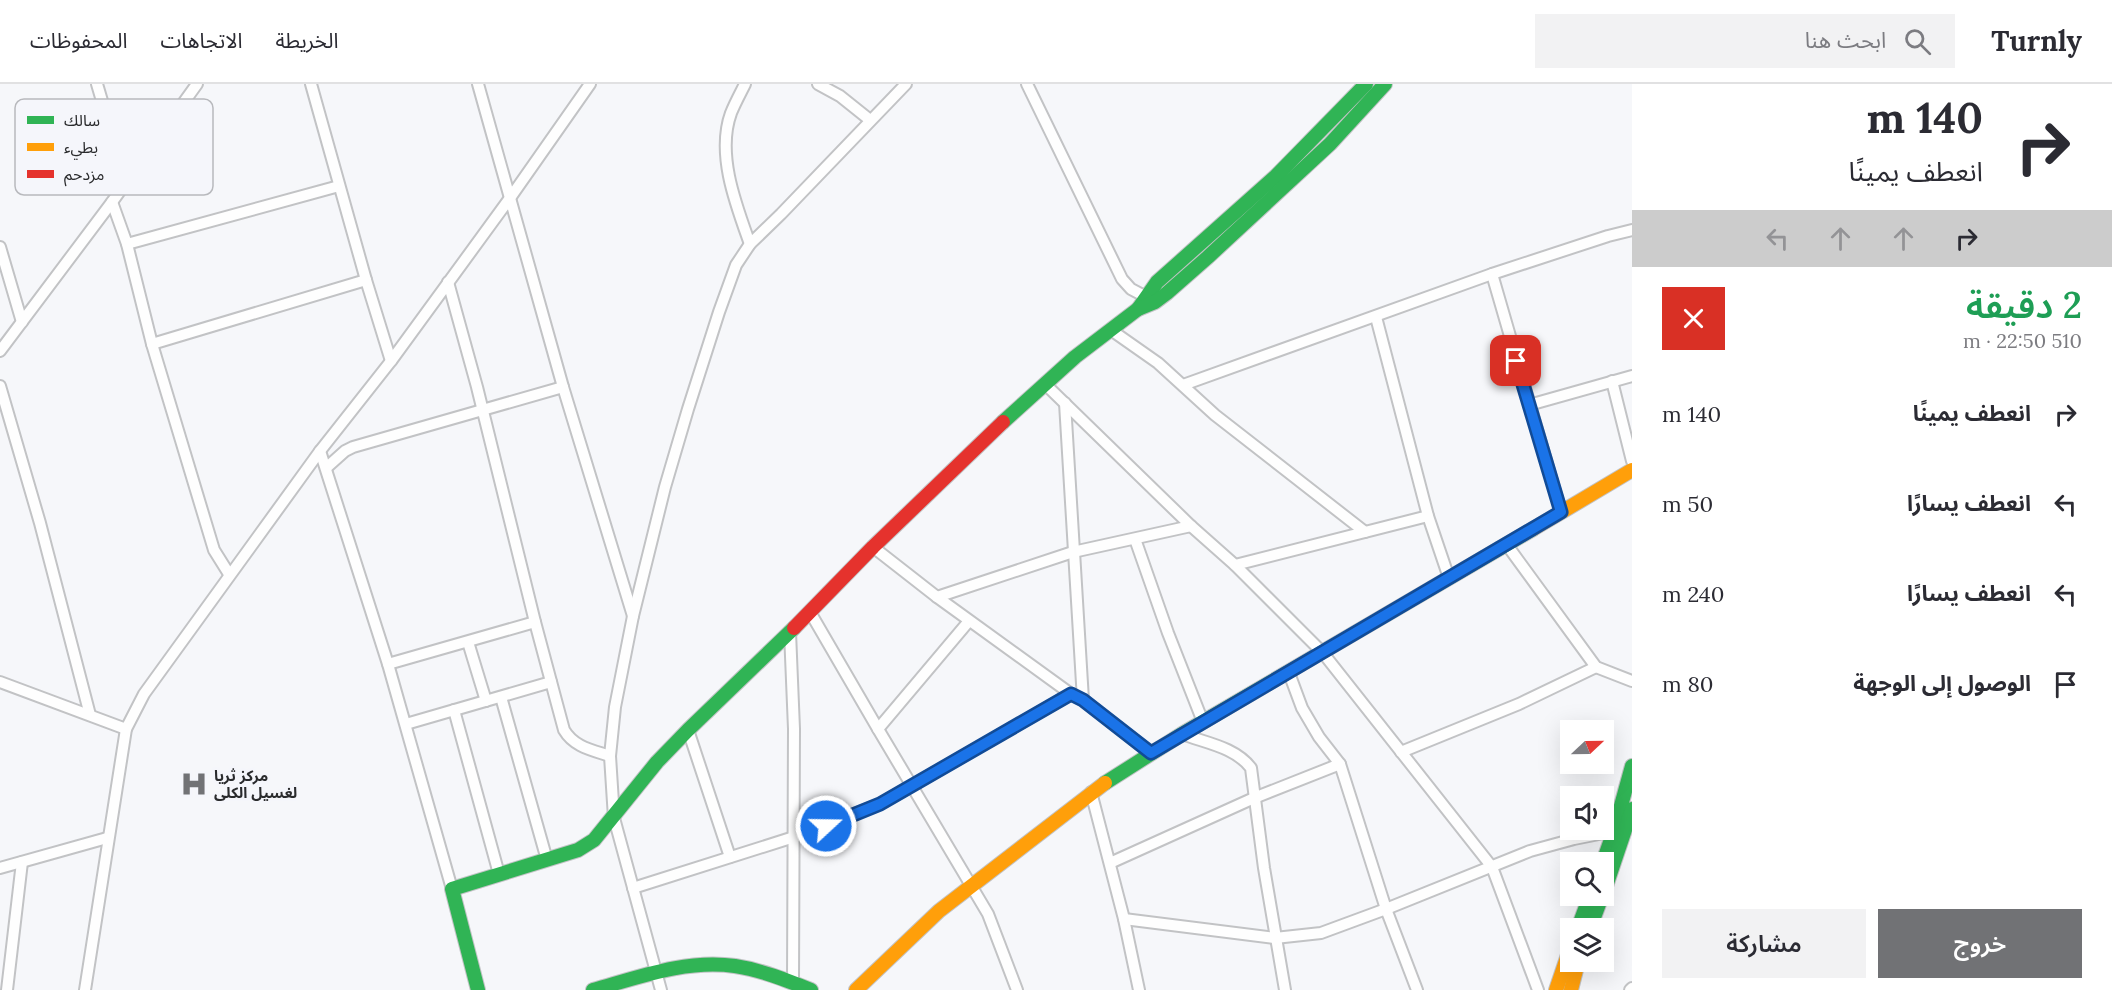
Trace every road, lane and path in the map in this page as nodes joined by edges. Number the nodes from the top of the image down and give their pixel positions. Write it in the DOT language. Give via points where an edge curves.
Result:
graph roads {
  1 [pos="97,84"];
  2 [pos="196,84"];
  3 [pos="311,84"];
  4 [pos="477,84"];
  5 [pos="590,84"];
  6 [pos="745,84"];
  7 [pos="818,84"];
  8 [pos="841,84"];
  9 [pos="906,84"];
  10 [pos="1027,84"];
  11 [pos="1366,84"];
  12 [pos="1385,84"];
  13 [pos="840,96"];
  14 [pos="101,99"];
  15 [pos="185,99"];
  16 [pos="870,120"];
  17 [pos="339,186"];
  18 [pos="117,195"];
  19 [pos="510,198"];
  20 [pos="112,202"];
  21 [pos="1632,230"];
  22 [pos="127,244"];
  23 [pos="750,244"];
  24 [pos="0,247"];
  25 [pos="1492,274"];
  26 [pos="366,280"];
  27 [pos="448,282"];
  28 [pos="1146,302"];
  29 [pos="1376,317"];
  30 [pos="21,322"];
  31 [pos="1111,330"];
  32 [pos="152,344"];
  33 [pos="0,351"];
  34 [pos="391,361"];
  35 [pos="1632,376"];
  36 [pos="1612,381"];
  37 [pos="1045,384"];
  38 [pos="0,386"];
  39 [pos="1183,386"];
  40 [pos="563,387"];
  41 [pos="1065,403"];
  42 [pos="1529,405"];
  43 [pos="482,410"];
  44 [pos="320,451"];
  45 [pos="1632,461"];
  46 [pos="327,468"];
  47 [pos="1632,470"];
  48 [pos="1561,512"];
  49 [pos="1428,516"];
  50 [pos="1191,526"];
  51 [pos="1365,532"];
  52 [pos="1135,539"];
  53 [pos="1508,545"];
  54 [pos="873,547"];
  55 [pos="1073,552"];
  56 [pos="1235,565"];
  57 [pos="229,574"];
  58 [pos="1449,578"];
  59 [pos="937,597"];
  60 [pos="810,612"];
  61 [pos="633,616"];
  62 [pos="969,621"];
  63 [pos="534,622"];
  64 [pos="790,632"];
  65 [pos="468,642"];
  66 [pos="1323,653"];
  67 [pos="388,664"];
  68 [pos="1596,667"];
  69 [pos="1289,673"];
  70 [pos="1632,681"];
  71 [pos="0,682"];
  72 [pos="551,682"];
  73 [pos="1071,694"];
  74 [pos="501,697"];
  75 [pos="1083,700"];
  76 [pos="486,701"];
  77 [pos="454,710"];
  78 [pos="90,715"];
  79 [pos="1203,722"];
  80 [pos="406,724"];
  81 [pos="126,729"];
  82 [pos="878,729"];
  83 [pos="688,730"];
  84 [pos="1182,734"];
  85 [pos="1401,752"];
  86 [pos="1151,753"];
  87 [pos="610,756"];
  88 [pos="1340,764"];
  89 [pos="1632,766"];
  90 [pos="912,786"];
  91 [pos="1091,792"];
  92 [pos="1254,798"];
  93 [pos="1631,816"];
  94 [pos="614,818"];
  95 [pos="1614,831"];
  96 [pos="794,837"];
  97 [pos="107,838"];
  98 [pos="1570,840"];
  99 [pos="730,857"];
  100 [pos="547,860"];
  101 [pos="22,862"];
  102 [pos="1110,863"];
  103 [pos="1614,863"];
  104 [pos="1492,867"];
  105 [pos="0,868"];
  106 [pos="499,874"];
  107 [pos="972,885"];
  108 [pos="633,888"];
  109 [pos="452,889"];
  110 [pos="1386,909"];
  111 [pos="1124,919"];
  112 [pos="1275,938"];
  113 [pos="657,972"];
  114 [pos="1562,972"];
  115 [pos="1576,972"];
  116 [pos="793,983"];
  117 [pos="7,990"];
  118 [pos="85,990"];
  119 [pos="478,990"];
  120 [pos="593,990"];
  121 [pos="661,990"];
  122 [pos="811,990"];
  123 [pos="856,990"];
  124 [pos="1017,990"];
  125 [pos="1139,990"];
  126 [pos="1285,990"];
  127 [pos="1418,990"];
  128 [pos="1538,990"];
  129 [pos="1556,990"];
  130 [pos="1571,990"];
  1 -- 14 [label="street"];
  2 -- 15 [label="street"];
  3 -- 17 [label="street"];
  4 -- 19 [label="street"];
  5 -- 19 [label="street"];
  6 -- 23 [label="street" via="730,115 726,147 735,205"];
  7 -- 13 [label="street"];
  8 -- 13 [label="street"];
  9 -- 16 [label="street"];
  10 -- 28 [label="street" via="1122,279"];
  11 -- 28 [label="street" via="1276,176 1157,282"];
  12 -- 28 [label="street" via="1330,144 1208,257"];
  13 -- 16 [label="street"];
  16 -- 23 [label="street"];
  17 -- 22 [label="street"];
  17 -- 26 [label="street"];
  18 -- 20 [label="street"];
  19 -- 27 [label="street"];
  19 -- 40 [label="street"];
  20 -- 22 [label="street"];
  20 -- 30 [label="street"];
  21 -- 25 [label="street"];
  22 -- 32 [label="street"];
  23 -- 61 [label="street" via="736,265 688,409"];
  24 -- 30 [label="street"];
  25 -- 29 [label="street"];
  25 -- 42 [label="street"];
  26 -- 32 [label="street"];
  26 -- 34 [label="street"];
  27 -- 34 [label="street"];
  27 -- 43 [label="street"];
  28 -- 31 [label="street"];
  29 -- 39 [label="street"];
  29 -- 49 [label="street"];
  30 -- 33 [label="street"];
  31 -- 37 [label="street"];
  31 -- 39 [label="street"];
  32 -- 57 [label="street" via="214,550"];
  34 -- 44 [label="street"];
  35 -- 36 [label="street"];
  36 -- 42 [label="street"];
  36 -- 45 [label="street"];
  37 -- 41 [label="street"];
  37 -- 54 [label="street"];
  38 -- 78 [label="street"];
  39 -- 51 [label="street"];
  40 -- 43 [label="street"];
  40 -- 61 [label="street"];
  41 -- 50 [label="street"];
  41 -- 55 [label="street"];
  42 -- 48 [label="street"];
  43 -- 46 [label="street" via="353,447"];
  43 -- 63 [label="street"];
  44 -- 46 [label="street"];
  44 -- 57 [label="street"];
  46 -- 67 [label="street"];
  47 -- 48 [label="street"];
  48 -- 53 [label="street"];
  49 -- 51 [label="street"];
  49 -- 58 [label="street"];
  50 -- 52 [label="street"];
  50 -- 56 [label="street"];
  51 -- 56 [label="street"];
  52 -- 55 [label="street"];
  52 -- 79 [label="street"];
  53 -- 58 [label="street"];
  53 -- 68 [label="street"];
  54 -- 59 [label="street"];
  54 -- 60 [label="street"];
  55 -- 59 [label="street"];
  55 -- 75 [label="street"];
  56 -- 66 [label="street"];
  57 -- 81 [label="street" via="144,694"];
  58 -- 66 [label="street"];
  59 -- 62 [label="street"];
  60 -- 64 [label="street"];
  60 -- 82 [label="street"];
  61 -- 87 [label="street"];
  62 -- 73 [label="street"];
  62 -- 82 [label="street"];
  63 -- 65 [label="street"];
  63 -- 72 [label="street"];
  64 -- 83 [label="street"];
  64 -- 96 [label="street"];
  65 -- 67 [label="street"];
  65 -- 76 [label="street"];
  66 -- 69 [label="street"];
  66 -- 85 [label="street"];
  67 -- 80 [label="street"];
  68 -- 70 [label="street"];
  68 -- 85 [label="street" via="1498,713"];
  69 -- 79 [label="street"];
  69 -- 88 [label="street" via="1302,708"];
  71 -- 78 [label="street"];
  72 -- 74 [label="street"];
  72 -- 87 [label="street" via="569,739"];
  73 -- 75 [label="street"];
  73 -- 90 [label="street"];
  74 -- 76 [label="street"];
  74 -- 100 [label="street"];
  75 -- 86 [label="street"];
  76 -- 77 [label="street"];
  77 -- 80 [label="street"];
  77 -- 106 [label="street"];
  78 -- 81 [label="street"];
  79 -- 84 [label="street"];
  80 -- 109 [label="street"];
  81 -- 97 [label="street"];
  82 -- 90 [label="street"];
  83 -- 94 [label="street" via="635,788"];
  83 -- 99 [label="street"];
  84 -- 86 [label="street"];
  84 -- 92 [label="street" via="1245,760 1251,768"];
  85 -- 104 [label="street"];
  86 -- 91 [label="street"];
  87 -- 94 [label="street"];
  88 -- 92 [label="street"];
  88 -- 110 [label="street"];
  89 -- 95 [label="street"];
  90 -- 96 [label="street" via="880,804"];
  90 -- 107 [label="street"];
  91 -- 102 [label="street"];
  91 -- 107 [label="street"];
  92 -- 102 [label="street"];
  92 -- 112 [label="street"];
  93 -- 103 [label="street"];
  94 -- 100 [label="street" via="588,845"];
  94 -- 108 [label="street"];
  96 -- 99 [label="street"];
  96 -- 116 [label="street"];
  97 -- 101 [label="street"];
  97 -- 118 [label="street"];
  98 -- 104 [label="street"];
  99 -- 108 [label="street"];
  100 -- 106 [label="street"];
  101 -- 105 [label="street"];
  101 -- 117 [label="street"];
  102 -- 111 [label="street"];
  104 -- 110 [label="street"];
  104 -- 128 [label="street"];
  106 -- 109 [label="street"];
  107 -- 123 [label="street"];
  107 -- 124 [label="street" via="988,914"];
  108 -- 113 [label="street"];
  109 -- 119 [label="street"];
  110 -- 112 [label="street" via="1322,933"];
  110 -- 127 [label="street"];
  111 -- 112 [label="street"];
  111 -- 125 [label="street"];
  112 -- 126 [label="street"];
  113 -- 116 [label="street" via="723,965"];
  113 -- 120 [label="street"];
  113 -- 121 [label="street"];
  114 -- 129 [label="street"];
  115 -- 130 [label="street"];
  116 -- 122 [label="street"];
}
